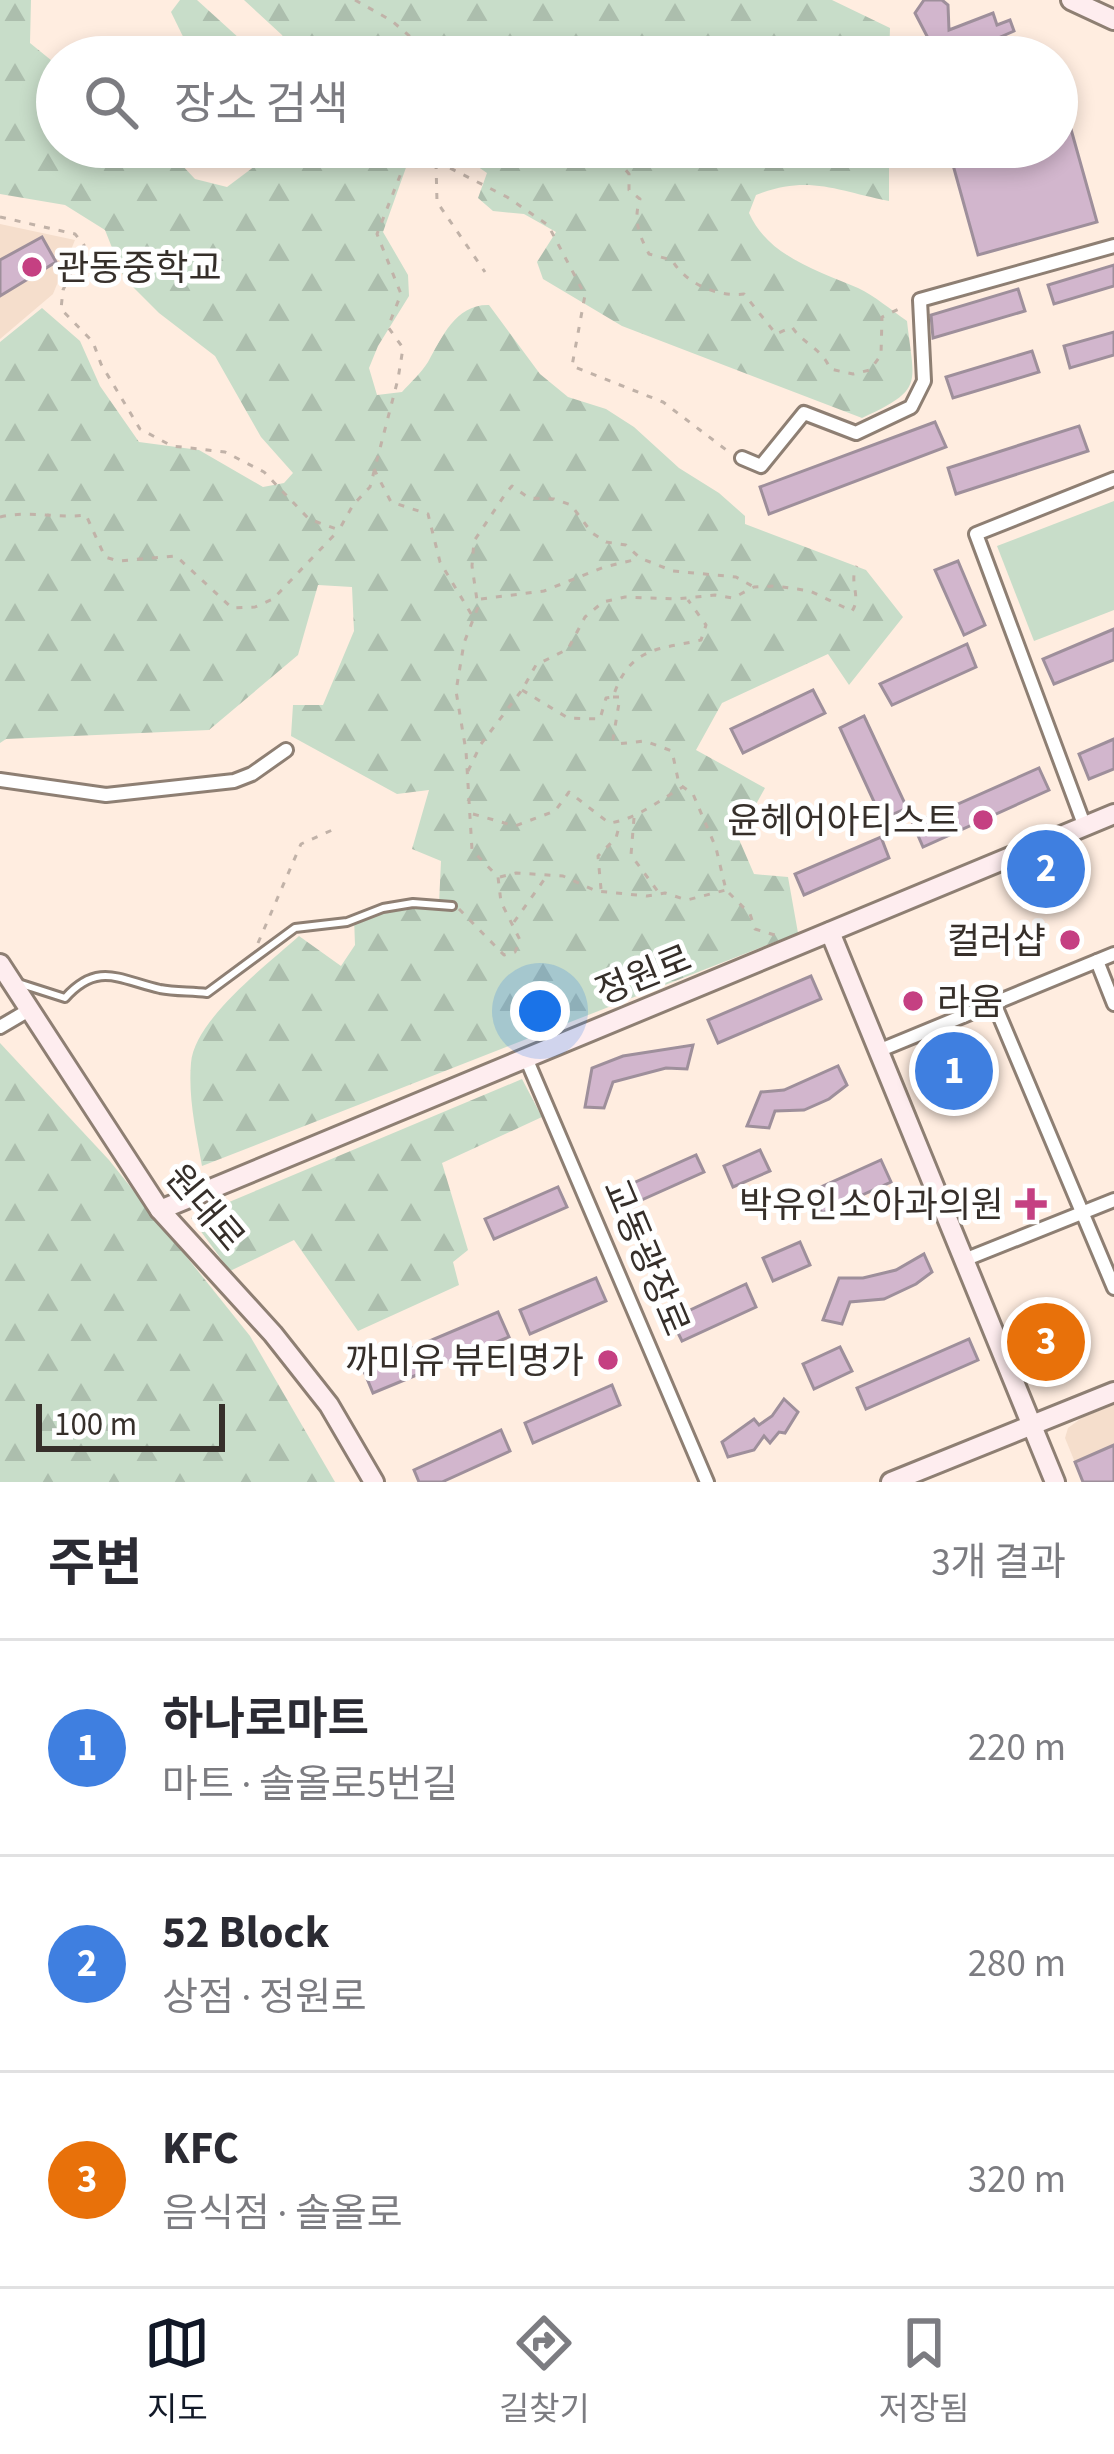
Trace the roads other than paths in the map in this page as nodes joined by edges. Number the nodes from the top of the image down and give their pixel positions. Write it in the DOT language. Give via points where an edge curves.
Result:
graph roads {
  1 [pos="1071,0"];
  2 [pos="1114,20"];
  3 [pos="1114,246"];
  4 [pos="742,458"];
  5 [pos="1114,479"];
  6 [pos="286,750"];
  7 [pos="0,780"];
  8 [pos="1114,814"];
  9 [pos="1084,827"];
  10 [pos="452,906"];
  11 [pos="830,932"];
  12 [pos="1114,954"];
  13 [pos="1097,961"];
  14 [pos="6,973"];
  15 [pos="994,1004"];
  16 [pos="1114,1004"];
  17 [pos="29,1010"];
  18 [pos="0,1027"];
  19 [pos="878,1051"];
  20 [pos="526,1058"];
  21 [pos="1114,1200"];
  22 [pos="160,1210"];
  23 [pos="1081,1213"];
  24 [pos="964,1260"];
  25 [pos="1114,1288"];
  26 [pos="1114,1392"];
  27 [pos="1031,1425"];
  28 [pos="374,1482"];
  29 [pos="707,1482"];
  30 [pos="891,1482"];
  31 [pos="1055,1482"];
  1 -- 2 [label="street"];
  3 -- 4 [label="street" via="920,300 924,381 911,406 856,433 803,413 761,466"];
  5 -- 9 [label="street" via="976,534"];
  6 -- 7 [label="street" via="234,781 106,795"];
  8 -- 9 [label="street, 정원로"];
  9 -- 11 [label="street, 정원로"];
  10 -- 14 [label="lane" via="398,905 296,928 207,993 118,976 86,978 65,998"];
  11 -- 19 [label="street"];
  11 -- 20 [label="street, 정원로"];
  12 -- 13 [label="street"];
  13 -- 15 [label="street"];
  13 -- 16 [label="street"];
  14 -- 17 [label="street, 원대로"];
  15 -- 19 [label="street"];
  15 -- 23 [label="street"];
  17 -- 18 [label="street"];
  17 -- 22 [label="street, 원대로"];
  19 -- 24 [label="street"];
  20 -- 22 [label="street, 정원로"];
  20 -- 29 [label="street, 교동광장로"];
  21 -- 23 [label="street"];
  22 -- 28 [label="street, 원대로" via="273,1334"];
  23 -- 24 [label="street"];
  23 -- 25 [label="street"];
  24 -- 27 [label="street"];
  26 -- 27 [label="street"];
  27 -- 30 [label="street"];
  27 -- 31 [label="street"];
}
